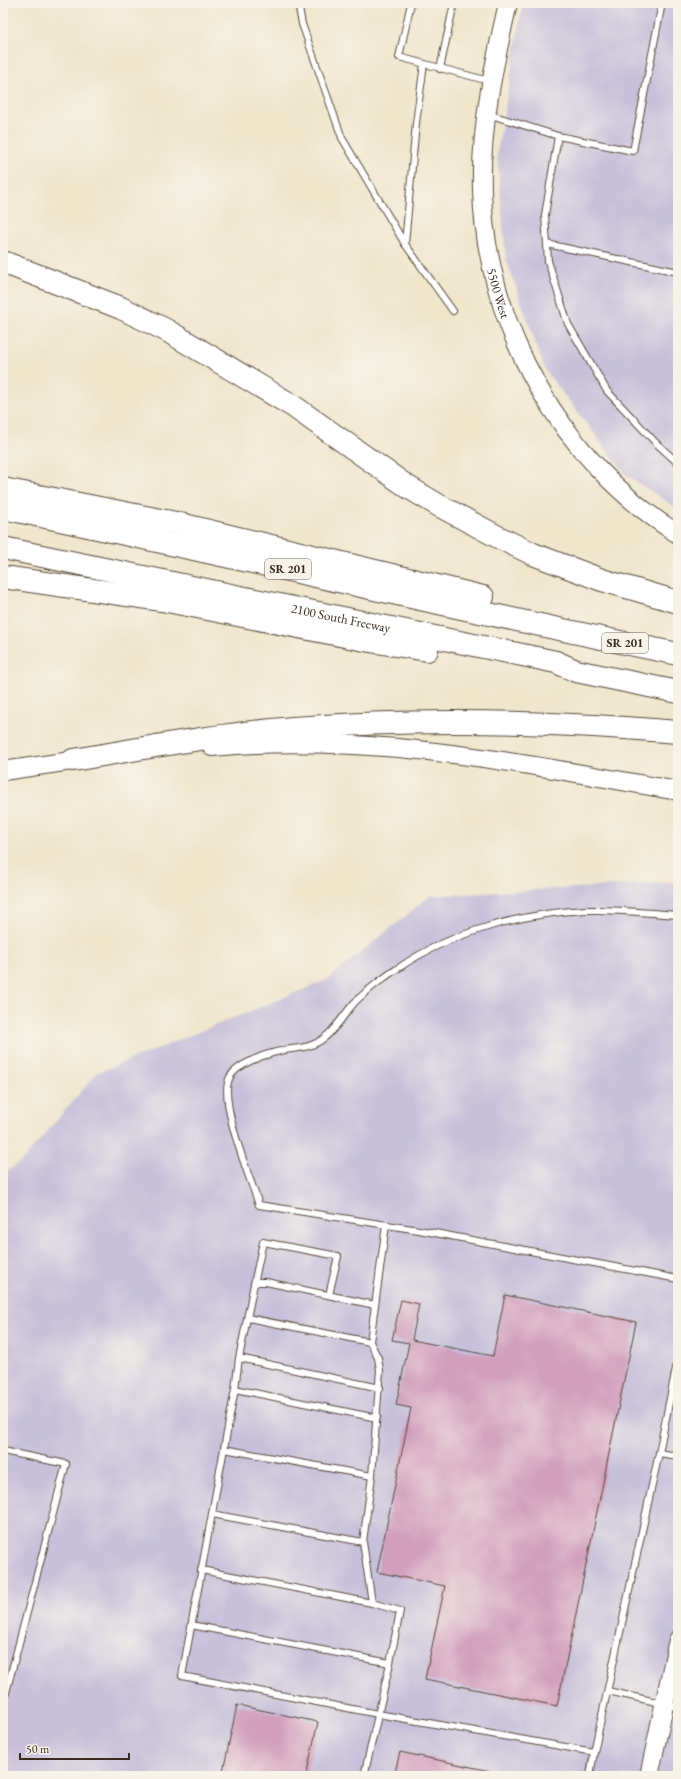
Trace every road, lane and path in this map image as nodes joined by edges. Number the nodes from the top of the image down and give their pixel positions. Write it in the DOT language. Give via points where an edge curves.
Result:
graph roads {
  1 [pos="298,3"];
  2 [pos="410,3"];
  3 [pos="454,3"];
  4 [pos="508,3"];
  5 [pos="662,3"];
  6 [pos="424,64"];
  7 [pos="440,69"];
  8 [pos="491,81"];
  9 [pos="486,114"];
  10 [pos="558,136"];
  11 [pos="405,244"];
  12 [pos="547,244"];
  13 [pos="3,262"];
  14 [pos="678,272"];
  15 [pos="453,311"];
  16 [pos="678,463"];
  17 [pos="3,489"];
  18 [pos="3,508"];
  19 [pos="672,531"];
  20 [pos="3,548"];
  21 [pos="3,577"];
  22 [pos="678,602"];
  23 [pos="572,633"];
  24 [pos="678,654"];
  25 [pos="576,671"];
  26 [pos="678,692"];
  27 [pos="678,732"];
  28 [pos="72,760"];
  29 [pos="3,771"];
  30 [pos="678,791"];
  31 [pos="678,915"];
  32 [pos="386,1225"];
  33 [pos="678,1279"];
  34 [pos="254,1284"];
  35 [pos="329,1295"];
  36 [pos="374,1305"];
  37 [pos="248,1318"];
  38 [pos="370,1342"];
  39 [pos="239,1358"];
  40 [pos="678,1358"];
  41 [pos="380,1388"];
  42 [pos="235,1389"];
  43 [pos="377,1418"];
  44 [pos="224,1449"];
  45 [pos="3,1451"];
  46 [pos="659,1453"];
  47 [pos="678,1456"];
  48 [pos="372,1476"];
  49 [pos="212,1514"];
  50 [pos="363,1542"];
  51 [pos="201,1570"];
  52 [pos="372,1603"];
  53 [pos="191,1626"];
  54 [pos="678,1640"];
  55 [pos="390,1663"];
  56 [pos="608,1691"];
  57 [pos="3,1704"];
  58 [pos="671,1705"];
  59 [pos="378,1714"];
  60 [pos="594,1752"];
  61 [pos="364,1776"];
  62 [pos="590,1776"];
  63 [pos="649,1776"];
  1 -- 11 [label="lane" via="302,24 342,138"];
  2 -- 6 [label="lane" via="399,57"];
  3 -- 7 [label="lane"];
  4 -- 8 [label="street, 5500 West"];
  5 -- 10 [label="lane" via="633,151"];
  6 -- 7 [label="lane"];
  6 -- 11 [label="lane"];
  7 -- 8 [label="lane"];
  8 -- 9 [label="street, 5500 West"];
  9 -- 10 [label="lane"];
  9 -- 19 [label="street, 5500 West" via="482,191 486,242 494,280 510,329 535,383 566,430 598,468 632,500"];
  10 -- 12 [label="lane" via="545,215"];
  11 -- 15 [label="lane"];
  12 -- 14 [label="lane"];
  12 -- 16 [label="lane" via="548,261 568,324 604,388"];
  13 -- 22 [label="highway" via="121,308 166,330 293,406 408,487 500,538 533,554 602,580"];
  17 -- 23 [label="highway" via="176,523 519,605"];
  18 -- 23 [label="highway, SR 201"];
  20 -- 25 [label="highway, 2100 South Freeway" via="556,662"];
  21 -- 25 [label="highway" via="162,600 378,642"];
  23 -- 24 [label="highway, SR 201"];
  25 -- 26 [label="highway, 2100 South Freeway"];
  27 -- 28 [label="highway" via="517,723 348,725 236,734"];
  28 -- 29 [label="street"];
  28 -- 30 [label="street" via="233,745 373,746 460,755"];
  31 -- 32 [label="lane" via="587,910 517,918 440,943 400,966 356,1001 324,1038 304,1048 277,1052 239,1067 234,1072 229,1078 228,1112 259,1205"];
  32 -- 33 [label="lane"];
  32 -- 36 [label="lane"];
  34 -- 35 [label="lane" via="266,1282"];
  34 -- 35 [label="lane" via="263,1242 338,1256"];
  34 -- 37 [label="lane"];
  35 -- 36 [label="lane"];
  36 -- 38 [label="lane"];
  37 -- 38 [label="lane"];
  37 -- 39 [label="lane"];
  38 -- 41 [label="lane" via="378,1358"];
  39 -- 41 [label="lane"];
  39 -- 42 [label="lane"];
  40 -- 46 [label="lane"];
  41 -- 43 [label="lane"];
  42 -- 43 [label="lane"];
  42 -- 44 [label="lane"];
  43 -- 48 [label="lane"];
  44 -- 48 [label="lane"];
  44 -- 49 [label="lane"];
  45 -- 57 [label="lane" via="66,1464"];
  46 -- 47 [label="lane"];
  46 -- 56 [label="lane"];
  48 -- 50 [label="lane"];
  49 -- 50 [label="lane"];
  49 -- 51 [label="lane"];
  50 -- 52 [label="lane"];
  51 -- 52 [label="lane"];
  51 -- 53 [label="lane"];
  52 -- 55 [label="lane" via="400,1611"];
  53 -- 55 [label="lane"];
  53 -- 59 [label="lane" via="182,1676"];
  54 -- 58 [label="street"];
  55 -- 59 [label="lane"];
  56 -- 58 [label="lane"];
  56 -- 60 [label="lane"];
  58 -- 63 [label="street"];
  59 -- 60 [label="lane"];
  59 -- 61 [label="lane"];
  60 -- 62 [label="lane"];
}
